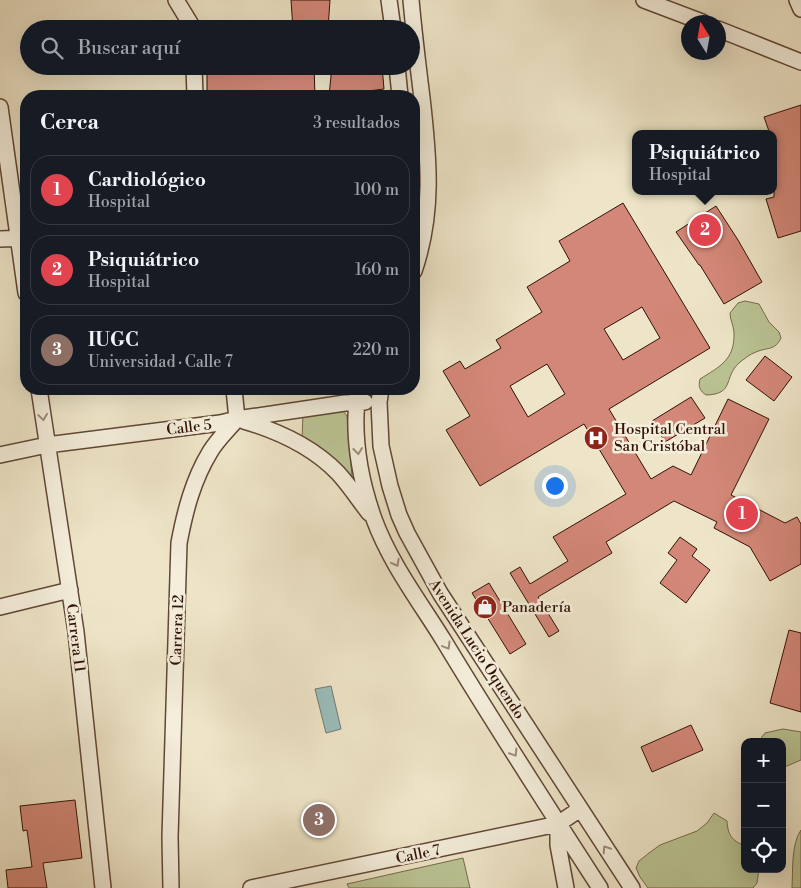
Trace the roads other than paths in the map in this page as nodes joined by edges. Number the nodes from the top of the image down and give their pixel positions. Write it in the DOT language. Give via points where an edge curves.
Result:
graph roads {
  1 [pos="176,0"];
  2 [pos="389,0"];
  3 [pos="411,0"];
  4 [pos="644,0"];
  5 [pos="797,0"];
  6 [pos="801,9"];
  7 [pos="684,15"];
  8 [pos="188,20"];
  9 [pos="392,20"];
  10 [pos="413,20"];
  11 [pos="726,32"];
  12 [pos="801,62"];
  13 [pos="194,75"];
  14 [pos="398,75"];
  15 [pos="419,75"];
  16 [pos="195,90"];
  17 [pos="399,90"];
  18 [pos="0,107"];
  19 [pos="20,226"];
  20 [pos="20,238"];
  21 [pos="0,239"];
  22 [pos="420,240"];
  23 [pos="40,395"];
  24 [pos="235,395"];
  25 [pos="380,395"];
  26 [pos="357,396"];
  27 [pos="301,409"];
  28 [pos="237,419"];
  29 [pos="292,440"];
  30 [pos="47,445"];
  31 [pos="0,455"];
  32 [pos="375,520"];
  33 [pos="70,590"];
  34 [pos="440,593"];
  35 [pos="422,605"];
  36 [pos="0,607"];
  37 [pos="580,809"];
  38 [pos="558,824"];
  39 [pos="318,882"];
  40 [pos="103,888"];
  41 [pos="170,888"];
  42 [pos="251,888"];
  43 [pos="566,888"];
  44 [pos="600,888"];
  45 [pos="632,888"];
  1 -- 8 [label="street"];
  2 -- 9 [label="street"];
  3 -- 10 [label="street"];
  4 -- 7 [label="street"];
  5 -- 6 [label="street"];
  11 -- 12 [label="street"];
  13 -- 16 [label="street"];
  14 -- 17 [label="street"];
  15 -- 22 [label="street" via="429,170 428,210"];
  18 -- 19 [label="street"];
  20 -- 21 [label="street"];
  23 -- 30 [label="street, Carrera 11, one-way"];
  24 -- 28 [label="street"];
  25 -- 26 [label="street, Calle 5"];
  25 -- 34 [label="street, Avenida Lucio Oquendo" via="381,446 390,486 399,515"];
  26 -- 27 [label="street, Calle 5"];
  26 -- 32 [label="street, Avenida Lucio Oquendo, one-way" via="355,430 360,474"];
  27 -- 28 [label="street, Calle 5"];
  27 -- 29 [label="street" via="289,415 283,423 285,433"];
  28 -- 29 [label="street" via="265,427"];
  28 -- 30 [label="street, Calle 5"];
  28 -- 41 [label="street, Carrera 12" via="210,451 198,476 187,505 179,543"];
  29 -- 32 [label="street" via="338,473"];
  30 -- 31 [label="street, Calle 5"];
  30 -- 33 [label="street, Carrera 11"];
  32 -- 35 [label="street, Avenida Lucio Oquendo, one-way" via="397,565"];
  33 -- 36 [label="street"];
  33 -- 40 [label="street, Carrera 11" via="84,691"];
  34 -- 35 [label="street"];
  34 -- 37 [label="street, Avenida Lucio Oquendo"];
  35 -- 38 [label="street, Avenida Lucio Oquendo, one-way"];
  37 -- 38 [label="street, Calle 7"];
  45 -- 37 [label="street, Avenida Lucio Oquendo, one-way"];
  38 -- 39 [label="street, Calle 7"];
  38 -- 43 [label="street" via="558,845"];
  38 -- 44 [label="street, Avenida Lucio Oquendo"];
  39 -- 42 [label="street, Calle 7"];
}
